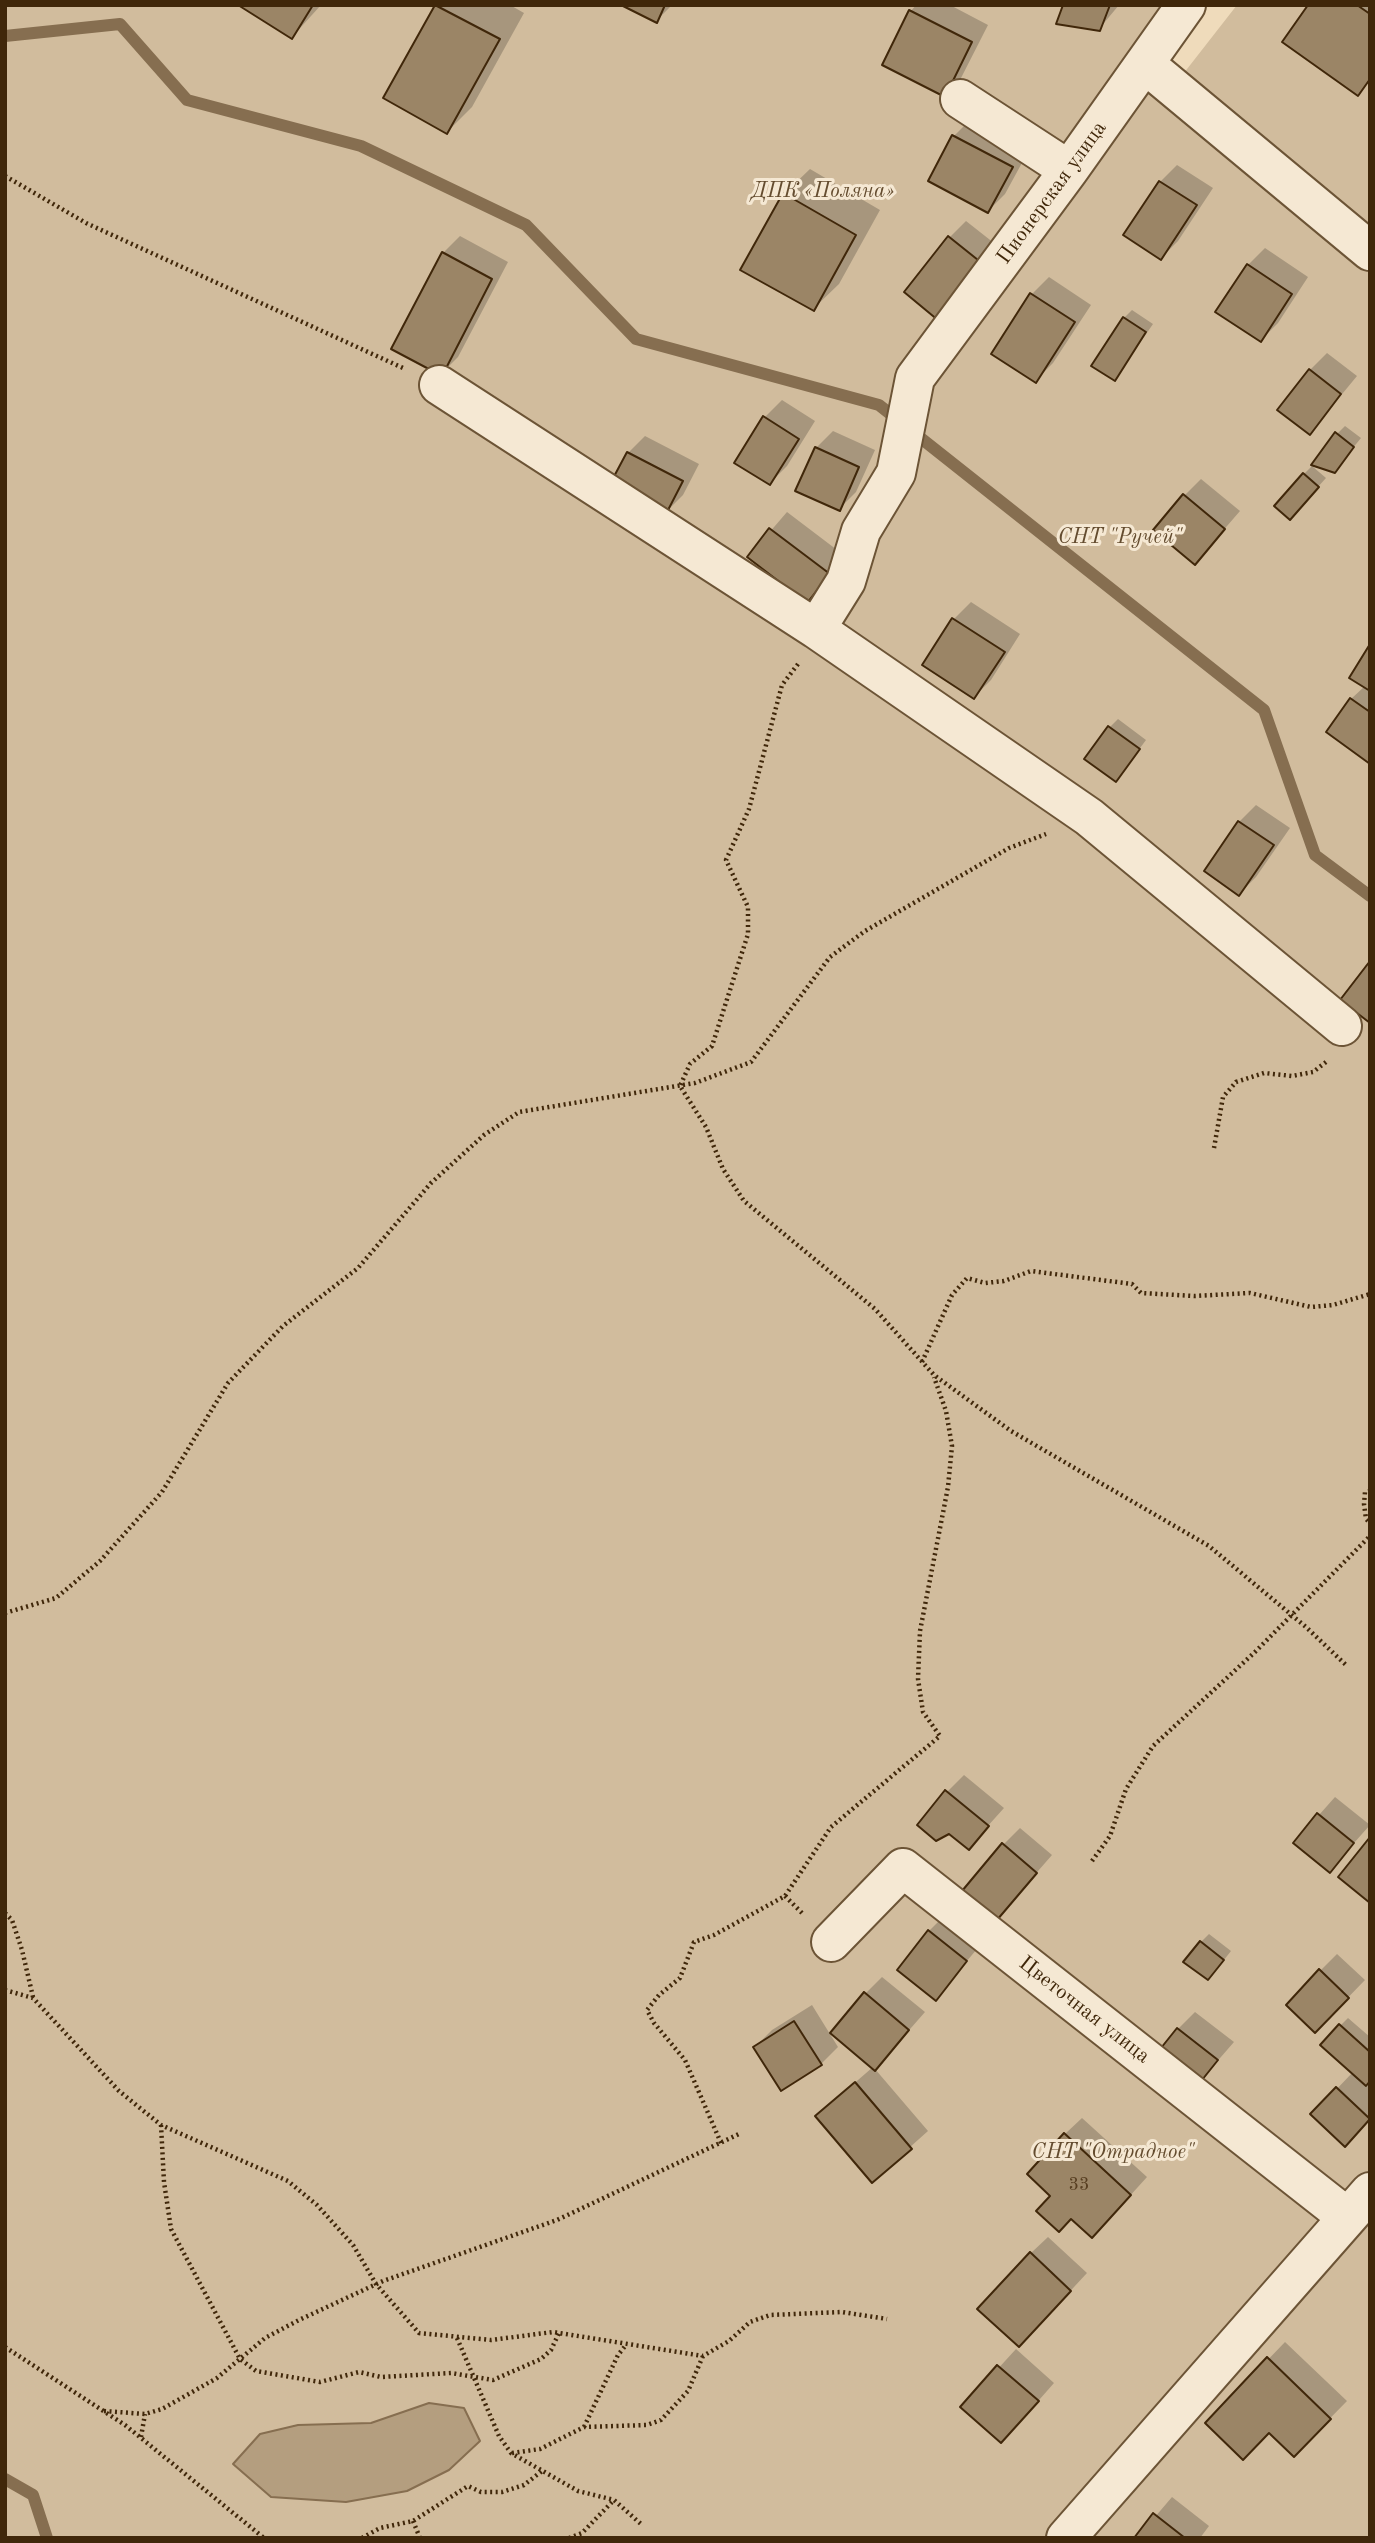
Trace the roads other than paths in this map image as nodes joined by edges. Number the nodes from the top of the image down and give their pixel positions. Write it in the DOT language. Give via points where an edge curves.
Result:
graph roads {
  1 [pos="1186,5"];
  2 [pos="1145,64"];
  3 [pos="960,99"];
  4 [pos="1069,170"];
  5 [pos="1370,251"];
  6 [pos="439,385"];
  7 [pos="816,629"];
  8 [pos="1338,1040"];
  9 [pos="831,1942"];
  10 [pos="1358,2204"];
  11 [pos="1066,2538"];
  1 -- 2 [label="street, Пионерская улица"];
  2 -- 4 [label="street, Пионерская улица"];
  2 -- 5 [label="street"];
  3 -- 4 [label="street"];
  4 -- 7 [label="street, Пионерская улица" via="913,388 896,473 861,531 846,581"];
  6 -- 7 [label="street"];
  7 -- 8 [label="street" via="1089,817"];
  9 -- 10 [label="street, Цветочная улица" via="903,1868"];
  10 -- 11 [label="street, Цветочная улица"];
}
